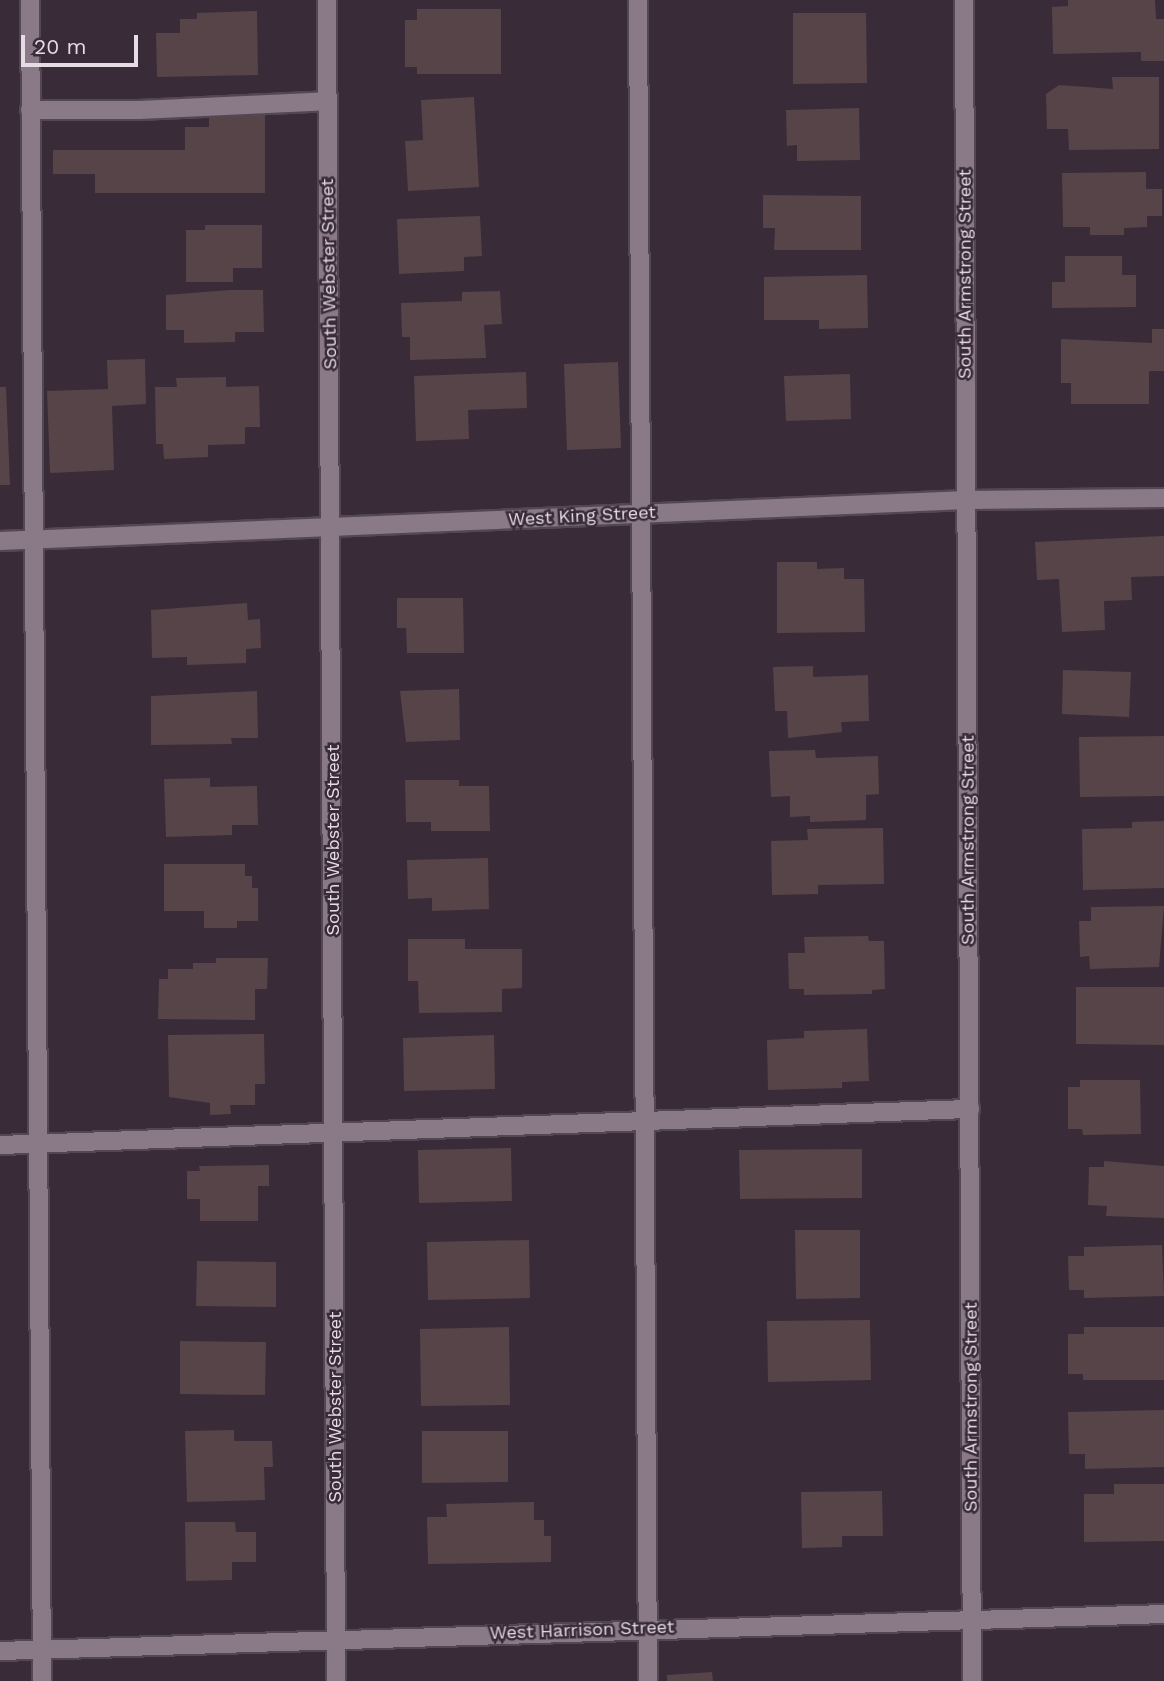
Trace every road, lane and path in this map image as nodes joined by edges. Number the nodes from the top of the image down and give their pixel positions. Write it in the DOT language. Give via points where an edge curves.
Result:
graph roads {
  1 [pos="30,0"];
  2 [pos="327,0"];
  3 [pos="638,0"];
  4 [pos="964,0"];
  5 [pos="327,101"];
  6 [pos="30,110"];
  7 [pos="1164,498"];
  8 [pos="966,500"];
  9 [pos="642,514"];
  10 [pos="332,527"];
  11 [pos="0,541"];
  12 [pos="33,541"];
  13 [pos="970,1109"];
  14 [pos="644,1121"];
  15 [pos="334,1133"];
  16 [pos="35,1143"];
  17 [pos="0,1145"];
  18 [pos="1164,1614"];
  19 [pos="971,1617"];
  20 [pos="648,1629"];
  21 [pos="336,1638"];
  22 [pos="42,1650"];
  23 [pos="0,1651"];
  24 [pos="42,1681"];
  25 [pos="336,1681"];
  26 [pos="648,1681"];
  27 [pos="972,1681"];
  1 -- 6 [label="street"];
  2 -- 5 [label="street, South Webster Street"];
  3 -- 9 [label="street"];
  4 -- 8 [label="street, South Armstrong Street"];
  5 -- 6 [label="street"];
  5 -- 10 [label="street, South Webster Street"];
  6 -- 12 [label="street"];
  7 -- 8 [label="street, West King Street"];
  8 -- 9 [label="street, West King Street"];
  8 -- 13 [label="street, South Armstrong Street"];
  9 -- 10 [label="street, West King Street"];
  9 -- 14 [label="street"];
  10 -- 12 [label="street, West King Street"];
  10 -- 15 [label="street, South Webster Street"];
  11 -- 12 [label="street, West King Street"];
  12 -- 16 [label="street"];
  13 -- 14 [label="street"];
  13 -- 19 [label="street, South Armstrong Street"];
  14 -- 15 [label="street"];
  14 -- 20 [label="street"];
  15 -- 16 [label="street"];
  15 -- 21 [label="street, South Webster Street"];
  16 -- 17 [label="street"];
  16 -- 22 [label="street"];
  18 -- 19 [label="street, West Harrison Street"];
  19 -- 20 [label="street, West Harrison Street"];
  19 -- 27 [label="street, South Armstrong Street"];
  20 -- 21 [label="street, West Harrison Street"];
  20 -- 26 [label="street"];
  21 -- 22 [label="street, West Harrison Street"];
  21 -- 25 [label="street, South Webster Street"];
  22 -- 23 [label="street, West Harrison Street"];
  22 -- 24 [label="street"];
}
